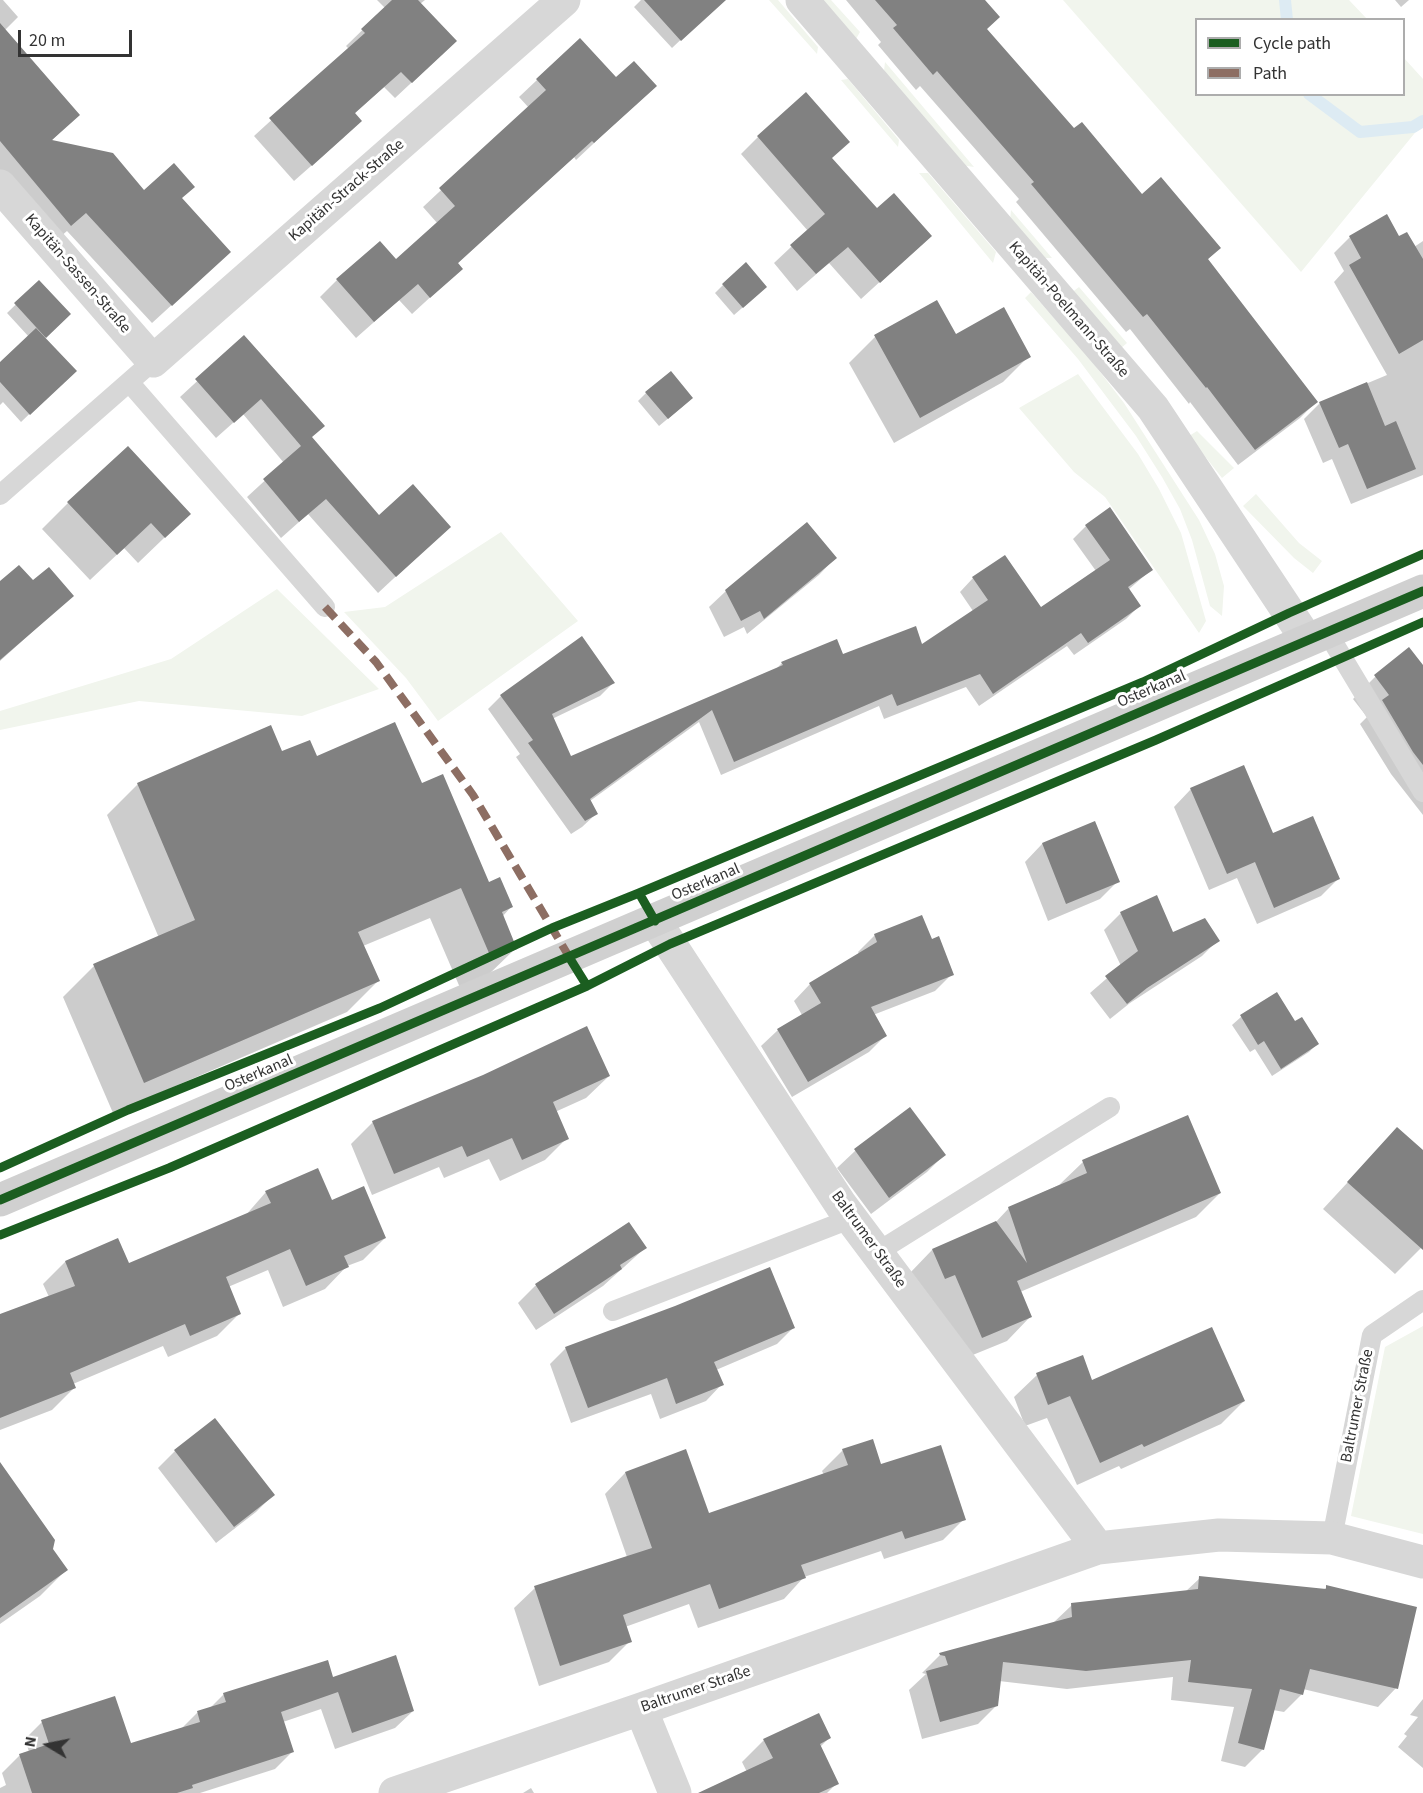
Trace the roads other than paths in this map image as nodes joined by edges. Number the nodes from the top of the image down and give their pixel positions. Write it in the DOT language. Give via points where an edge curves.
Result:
graph roads {
  1 [pos="564,0"];
  2 [pos="802,0"];
  3 [pos="0,186"];
  4 [pos="141,372"];
  5 [pos="0,495"];
  6 [pos="1423,591"];
  7 [pos="325,607"];
  8 [pos="1317,636"];
  9 [pos="1423,792"];
  10 [pos="655,921"];
  11 [pos="1110,1107"];
  12 [pos="0,1200"];
  13 [pos="850,1219"];
  14 [pos="876,1253"];
  15 [pos="1423,1300"];
  16 [pos="613,1311"];
  17 [pos="1332,1538"];
  18 [pos="1098,1548"];
  19 [pos="1423,1562"];
  20 [pos="641,1709"];
  21 [pos="395,1793"];
  22 [pos="675,1793"];
  1 -- 4 [label="street, Kapitän-Strack-Straße"];
  2 -- 8 [label="street, Kapitän-Poelmann-Straße" via="1153,408"];
  3 -- 4 [label="street, Kapitän-Sassen-Straße"];
  4 -- 5 [label="lane, Kapitän-Strack-Straße"];
  4 -- 7 [label="lane"];
  6 -- 8 [label="main road, Osterkanal"];
  8 -- 9 [label="lane"];
  8 -- 10 [label="main road, Osterkanal"];
  10 -- 12 [label="main road, Osterkanal"];
  10 -- 13 [label="street, Baltrumer Straße"];
  11 -- 14 [label="lane"];
  13 -- 14 [label="street, Baltrumer Straße"];
  13 -- 16 [label="lane"];
  14 -- 18 [label="street, Baltrumer Straße"];
  15 -- 17 [label="lane, Baltrumer Straße" via="1372,1335"];
  17 -- 18 [label="street, Baltrumer Straße" via="1219,1535"];
  17 -- 19 [label="street, Baltrumer Straße"];
  18 -- 20 [label="street, Baltrumer Straße"];
  20 -- 21 [label="street, Baltrumer Straße"];
  20 -- 22 [label="street"];
}
